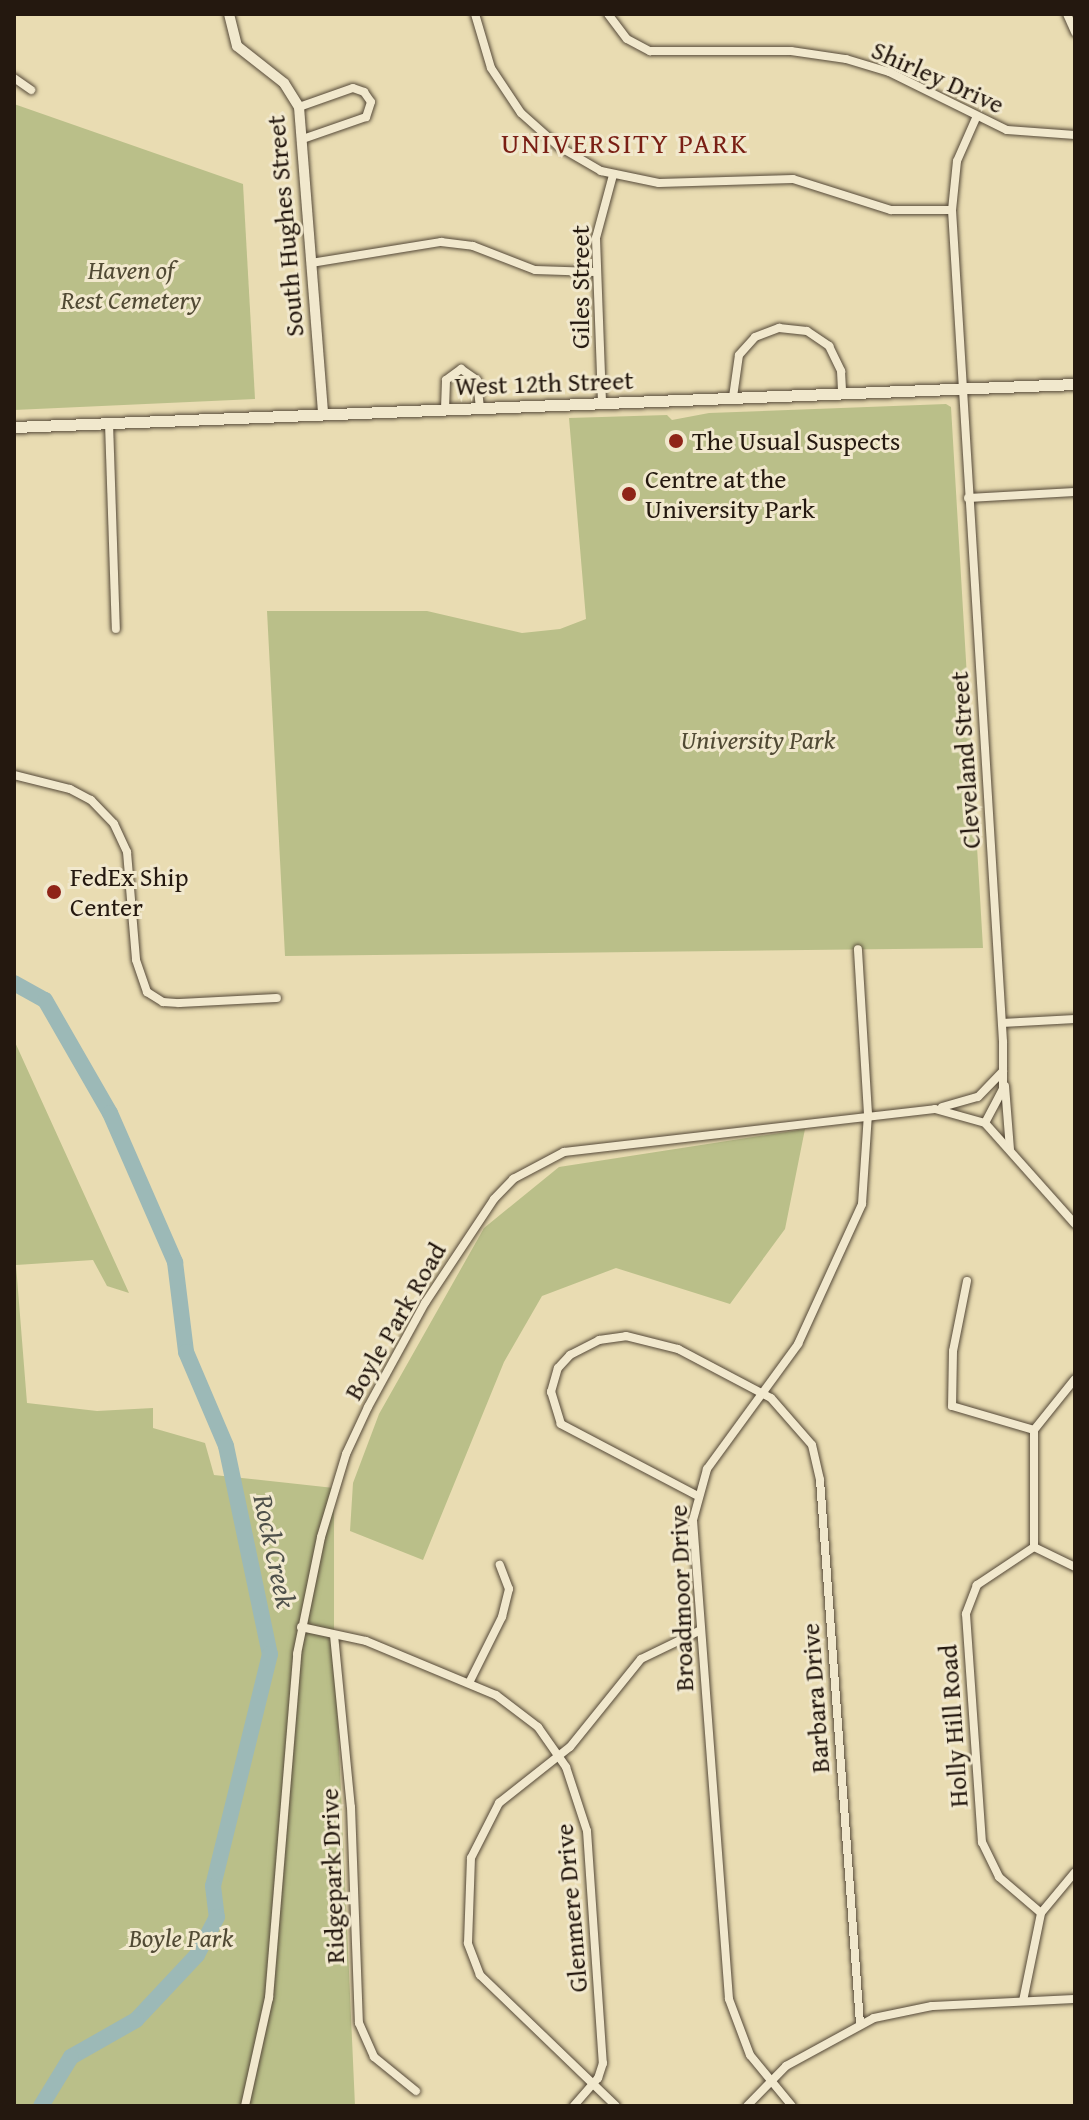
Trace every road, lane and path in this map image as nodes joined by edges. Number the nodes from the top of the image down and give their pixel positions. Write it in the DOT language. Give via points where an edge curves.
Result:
graph roads {
  1 [pos="229,14"];
  2 [pos="475,14"];
  3 [pos="608,14"];
  4 [pos="1067,14"];
  5 [pos="1075,32"];
  6 [pos="14,78"];
  7 [pos="31,90"];
  8 [pos="299,107"];
  9 [pos="976,118"];
  10 [pos="1075,135"];
  11 [pos="303,139"];
  12 [pos="613,175"];
  13 [pos="952,210"];
  14 [pos="311,263"];
  15 [pos="595,272"];
  16 [pos="1075,384"];
  17 [pos="962,388"];
  18 [pos="842,393"];
  19 [pos="733,397"];
  20 [pos="602,402"];
  21 [pos="480,408"];
  22 [pos="445,409"];
  23 [pos="323,414"];
  24 [pos="109,423"];
  25 [pos="14,427"];
  26 [pos="1075,492"];
  27 [pos="968,498"];
  28 [pos="116,629"];
  29 [pos="14,775"];
  30 [pos="858,949"];
  31 [pos="277,998"];
  32 [pos="1075,1019"];
  33 [pos="1002,1023"];
  34 [pos="1004,1070"];
  35 [pos="1004,1083"];
  36 [pos="935,1109"];
  37 [pos="868,1114"];
  38 [pos="985,1123"];
  39 [pos="1012,1154"];
  40 [pos="1075,1224"];
  41 [pos="967,1281"];
  42 [pos="1075,1379"];
  43 [pos="761,1392"];
  44 [pos="1034,1430"];
  45 [pos="696,1495"];
  46 [pos="1034,1547"];
  47 [pos="500,1565"];
  48 [pos="1075,1567"];
  49 [pos="301,1627"];
  50 [pos="699,1631"];
  51 [pos="334,1635"];
  52 [pos="469,1683"];
  53 [pos="559,1755"];
  54 [pos="1075,1872"];
  55 [pos="1041,1913"];
  56 [pos="1075,1999"];
  57 [pos="1023,2001"];
  58 [pos="860,2024"];
  59 [pos="769,2080"];
  60 [pos="594,2083"];
  61 [pos="416,2091"];
  62 [pos="245,2106"];
  63 [pos="574,2106"];
  64 [pos="616,2106"];
  65 [pos="747,2106"];
  66 [pos="792,2106"];
  1 -- 8 [label="street, South Hughes Street" via="237,46 284,83"];
  2 -- 12 [label="street" via="491,68 521,113 571,155"];
  3 -- 9 [label="street, Shirley Drive" via="627,39 650,51 791,51 846,59 902,78"];
  4 -- 5 [label="street"];
  6 -- 7 [label="street"];
  8 -- 11 [label="street, South Hughes Street"];
  8 -- 11 [label="street" via="353,88 371,102 366,117"];
  9 -- 10 [label="street, Shirley Drive" via="1032,135"];
  9 -- 13 [label="street, Cleveland Street" via="957,161"];
  11 -- 14 [label="street, South Hughes Street"];
  12 -- 13 [label="street" via="659,183 793,179 891,210"];
  12 -- 15 [label="street, Giles Street" via="597,228"];
  13 -- 17 [label="street, Cleveland Street"];
  14 -- 15 [label="street" via="441,242 473,246 535,270"];
  14 -- 23 [label="street, South Hughes Street"];
  15 -- 20 [label="street, Giles Street"];
  16 -- 17 [label="main road, West 12th Street"];
  17 -- 18 [label="main road, West 12th Street"];
  17 -- 27 [label="street, Cleveland Street"];
  18 -- 19 [label="main road, West 12th Street"];
  18 -- 19 [label="street" via="841,371 829,346 807,331 779,328 755,337 739,355"];
  19 -- 20 [label="main road, West 12th Street"];
  20 -- 21 [label="main road, West 12th Street"];
  21 -- 22 [label="main road, West 12th Street"];
  21 -- 22 [label="street" via="477,380 461,369 446,380"];
  22 -- 23 [label="main road, West 12th Street"];
  23 -- 24 [label="main road, West 12th Street"];
  24 -- 25 [label="main road, West 12th Street"];
  24 -- 28 [label="street"];
  26 -- 27 [label="street"];
  27 -- 33 [label="street, Cleveland Street"];
  29 -- 31 [label="street" via="82,794 114,824 127,852 136,960 147,992 163,1002 179,1003"];
  30 -- 37 [label="street, Broadmoor Drive"];
  32 -- 33 [label="street"];
  33 -- 34 [label="street, Cleveland Street"];
  34 -- 35 [label="street, Cleveland Street"];
  34 -- 36 [label="street" via="978,1097"];
  35 -- 38 [label="street, Cleveland Street"];
  35 -- 39 [label="street" via="1009,1097 1005,1133"];
  36 -- 37 [label="street, Boyle Park Road"];
  36 -- 38 [label="street, Boyle Park Road"];
  37 -- 43 [label="street, Broadmoor Drive" via="868,1172 854,1227 798,1344"];
  37 -- 49 [label="street, Boyle Park Road" via="609,1143 553,1155 513,1179 474,1225 368,1407 334,1488"];
  38 -- 39 [label="street"];
  39 -- 40 [label="street"];
  41 -- 44 [label="street" via="953,1351 952,1406"];
  42 -- 44 [label="street"];
  43 -- 45 [label="street, Broadmoor Drive" via="715,1454"];
  43 -- 45 [label="street, Barbara Drive" via="711,1364 640,1337 590,1343 558,1368 551,1398 564,1426"];
  43 -- 58 [label="street, Barbara Drive" via="799,1426 817,1461"];
  44 -- 46 [label="street"];
  45 -- 50 [label="street, Broadmoor Drive"];
  46 -- 48 [label="street"];
  46 -- 55 [label="street, Holly Hill Road" via="977,1585 966,1614 982,1842 999,1877"];
  47 -- 52 [label="street" via="509,1589 502,1617"];
  49 -- 51 [label="street, Glenmere Drive"];
  49 -- 62 [label="street, Boyle Park Road" via="269,1998"];
  50 -- 53 [label="street" via="641,1659"];
  50 -- 59 [label="street, Broadmoor Drive" via="729,1999 741,2038"];
  51 -- 52 [label="street, Glenmere Drive" via="366,1641"];
  51 -- 61 [label="street, Ridgepark Drive" via="351,1807 359,2023 374,2057"];
  52 -- 53 [label="street, Glenmere Drive" via="525,1715"];
  53 -- 60 [label="street, Glenmere Drive" via="587,1831 603,2063"];
  53 -- 60 [label="street" via="505,1797 482,1829 471,1858 468,1943 489,1986"];
  54 -- 55 [label="street"];
  55 -- 57 [label="street"];
  56 -- 57 [label="street"];
  57 -- 58 [label="street" via="917,2007"];
  58 -- 59 [label="street"];
  59 -- 65 [label="street"];
  59 -- 66 [label="street, Broadmoor Drive"];
  60 -- 63 [label="street, Glenmere Drive"];
  60 -- 64 [label="street"];
}
